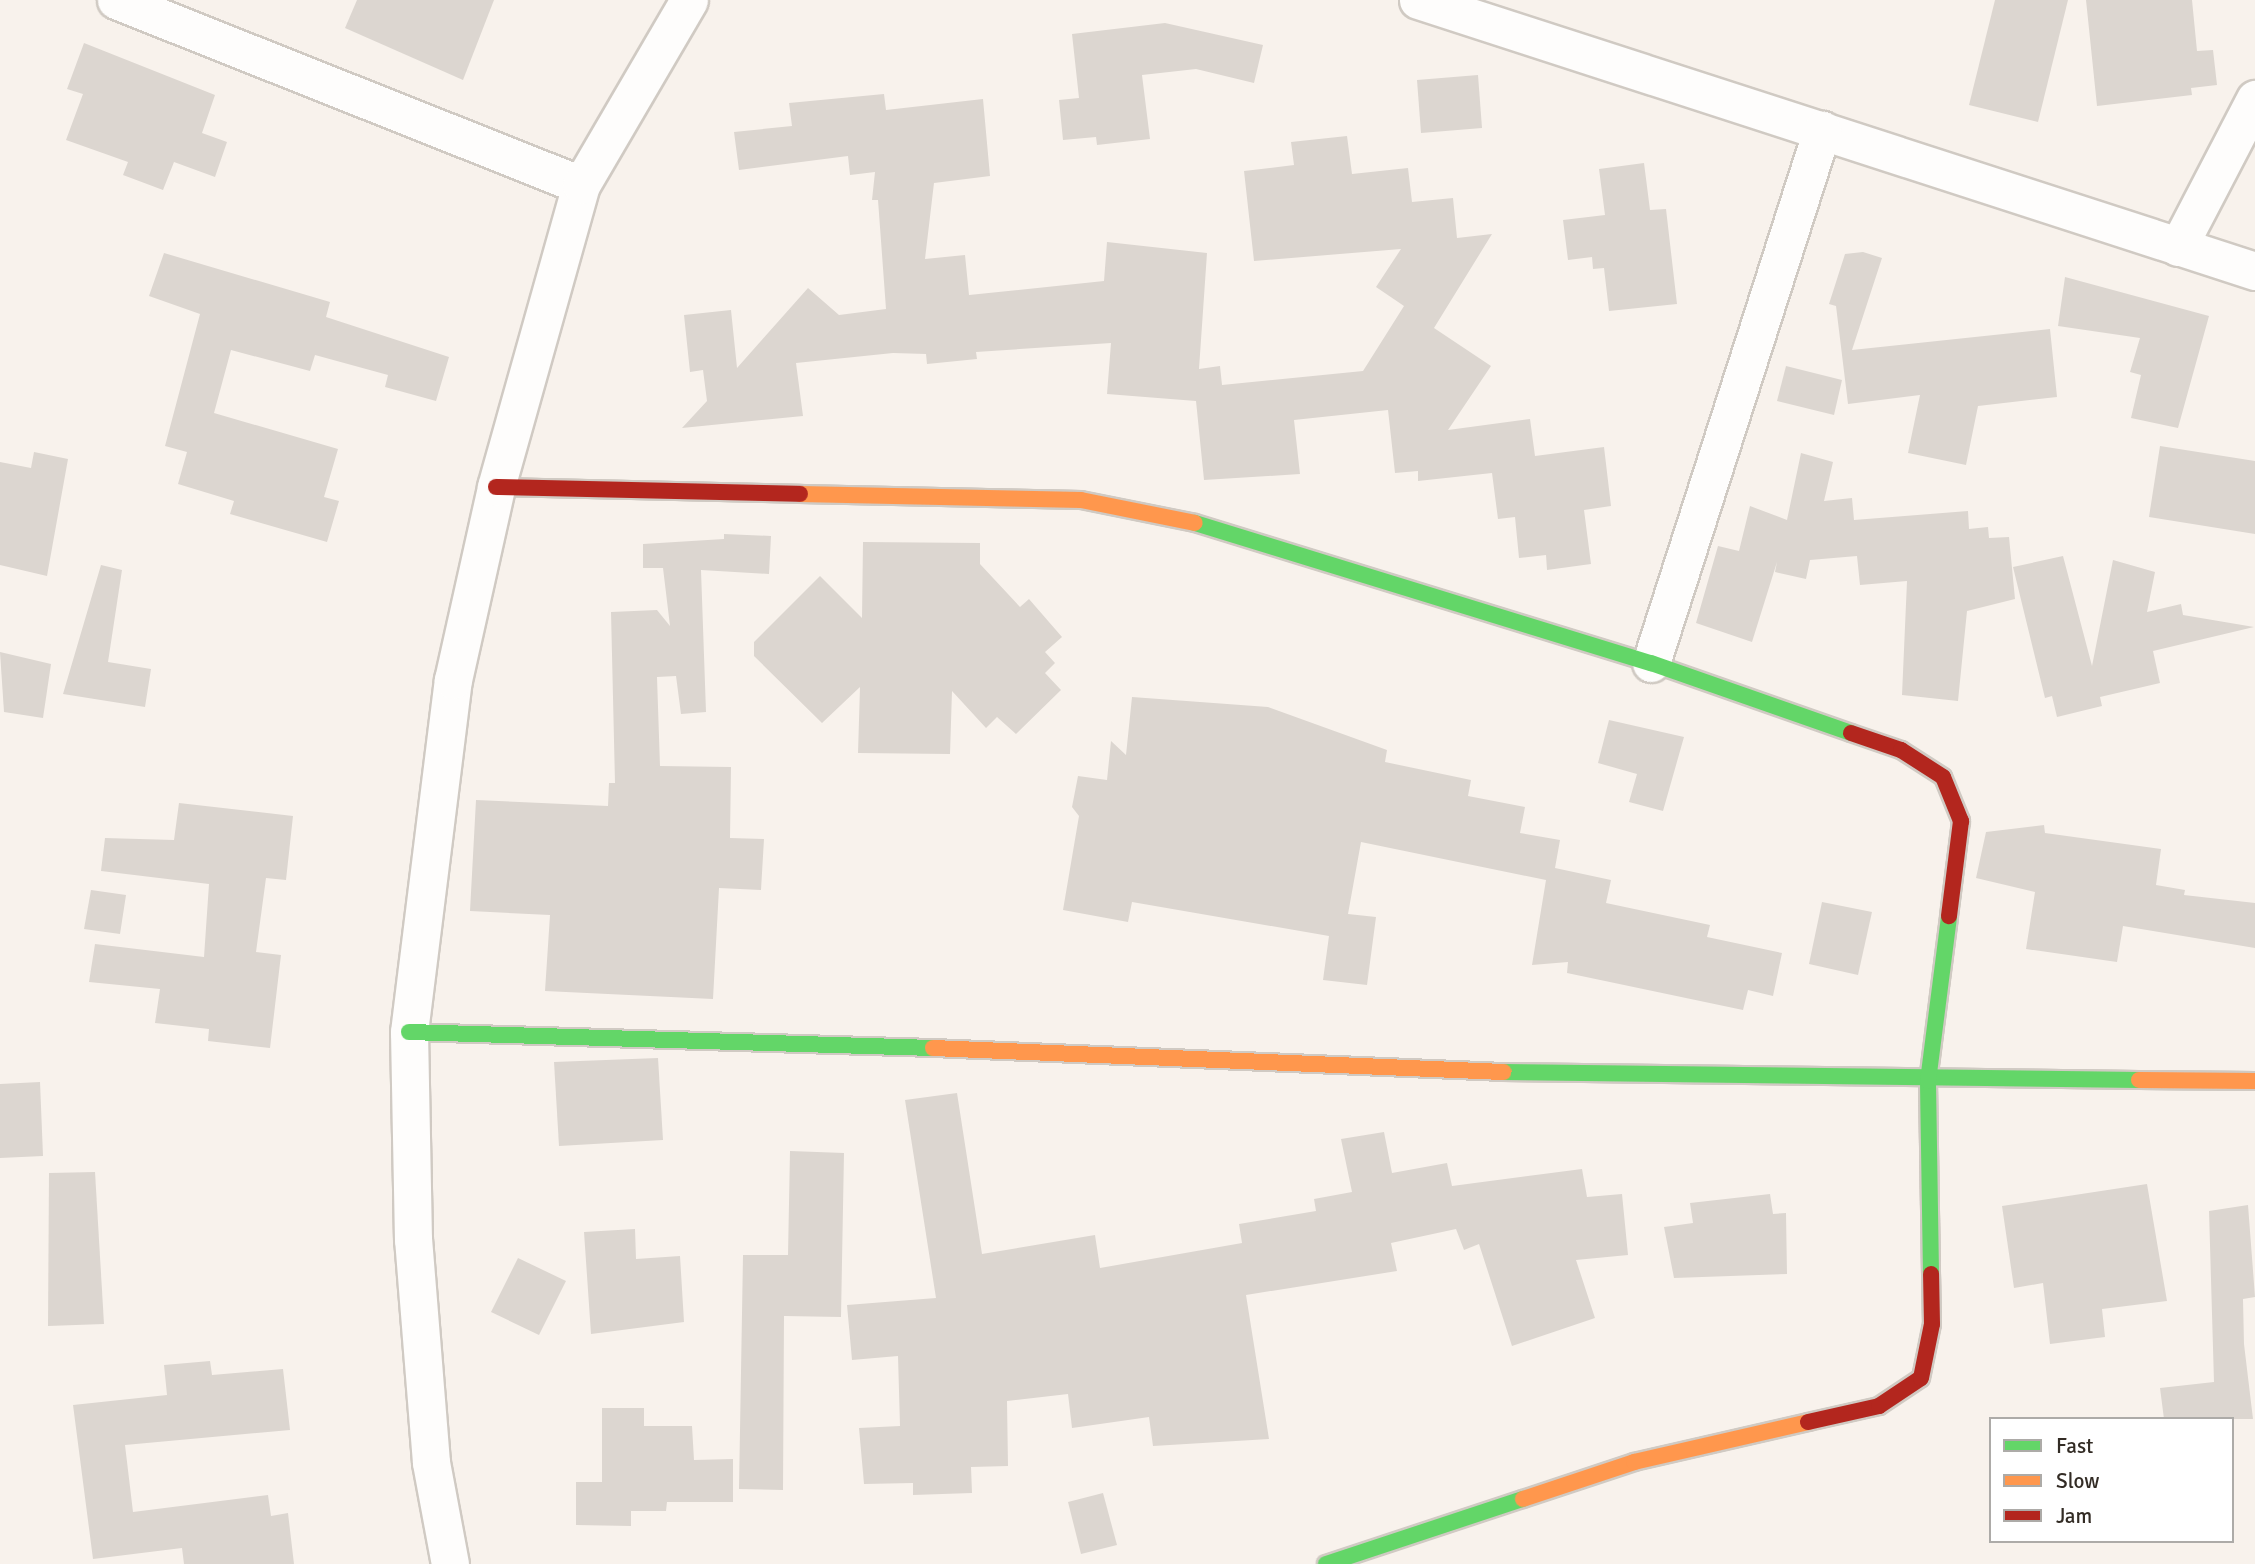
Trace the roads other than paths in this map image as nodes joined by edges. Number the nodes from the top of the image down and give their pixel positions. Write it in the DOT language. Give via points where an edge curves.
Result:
graph roads {
  1 [pos="116,0"];
  2 [pos="689,0"];
  3 [pos="1418,0"];
  4 [pos="2255,99"];
  5 [pos="1822,130"];
  6 [pos="581,185"];
  7 [pos="2178,247"];
  8 [pos="2255,271"];
  9 [pos="496,487"];
  10 [pos="1651,663"];
  11 [pos="409,1032"];
  12 [pos="1928,1081"];
  13 [pos="2255,1081"];
  14 [pos="450,1564"];
  15 [pos="1326,1564"];
  1 -- 6 [label="street"];
  2 -- 6 [label="street"];
  3 -- 5 [label="street"];
  4 -- 7 [label="street"];
  5 -- 7 [label="street"];
  5 -- 10 [label="street"];
  6 -- 9 [label="street"];
  7 -- 8 [label="street"];
  9 -- 10 [label="street" via="1081,500 1193,522"];
  9 -- 11 [label="street" via="453,680"];
  10 -- 12 [label="street" via="1901,750 1943,777 1961,821"];
  11 -- 12 [label="street" via="761,1039 1369,1070"];
  11 -- 14 [label="street" via="414,1254 431,1462"];
  12 -- 13 [label="street"];
  12 -- 15 [label="street" via="1932,1324 1921,1378 1879,1406 1634,1462"];
}
